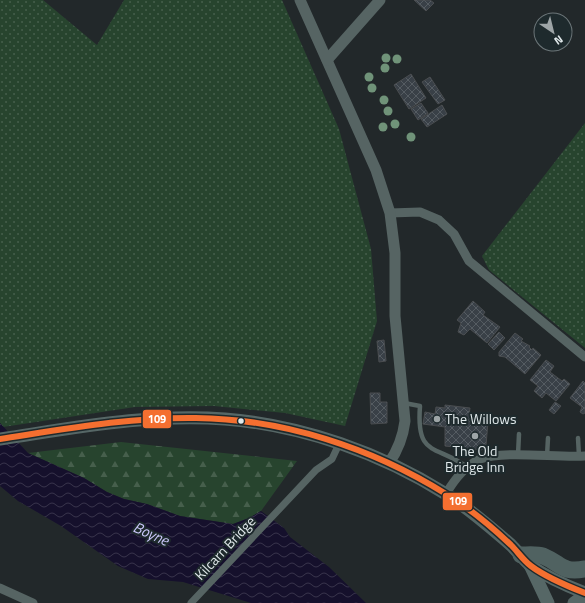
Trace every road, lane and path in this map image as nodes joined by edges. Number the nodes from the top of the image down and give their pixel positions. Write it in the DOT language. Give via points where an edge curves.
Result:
graph roads {
  1 [pos="300,0"];
  2 [pos="380,0"];
  3 [pos="327,60"];
  4 [pos="390,213"];
  5 [pos="585,357"];
  6 [pos="404,403"];
  7 [pos="518,434"];
  8 [pos="548,438"];
  9 [pos="578,438"];
  10 [pos="0,440"];
  11 [pos="339,444"];
  12 [pos="518,455"];
  13 [pos="547,456"];
  14 [pos="582,456"];
  15 [pos="389,463"];
  16 [pos="467,468"];
  17 [pos="446,494"];
  18 [pos="526,560"];
  19 [pos="585,569"];
  20 [pos="0,588"];
  21 [pos="585,594"];
  22 [pos="192,602"];
  23 [pos="33,603"];
  24 [pos="548,603"];
  25 [pos="574,603"];
  1 -- 3 [label="street"];
  2 -- 3 [label="street"];
  3 -- 4 [label="street" via="373,163"];
  4 -- 5 [label="street" via="420,212 439,220 454,234 469,261"];
  4 -- 6 [label="street" via="395,252 395,316"];
  6 -- 15 [label="street" via="404,436"];
  6 -- 16 [label="lane" via="420,406 419,432 432,449 457,460"];
  7 -- 12 [label="lane"];
  8 -- 13 [label="lane"];
  9 -- 14 [label="lane"];
  10 -- 11 [label="main road" via="64,429 180,418 225,419 275,426"];
  11 -- 15 [label="main road"];
  11 -- 22 [label="street, Kilcarn Bridge" via="332,459 316,470"];
  12 -- 13 [label="street"];
  12 -- 16 [label="street" via="481,459"];
  13 -- 14 [label="street"];
  15 -- 17 [label="main road"];
  16 -- 17 [label="street" via="454,480"];
  17 -- 18 [label="main road" via="486,523"];
  18 -- 19 [label="highway" via="543,556 568,570"];
  18 -- 21 [label="main road" via="570,588"];
  18 -- 24 [label="main road"];
  20 -- 23 [label="street"];
  21 -- 25 [label="main road"];
}
